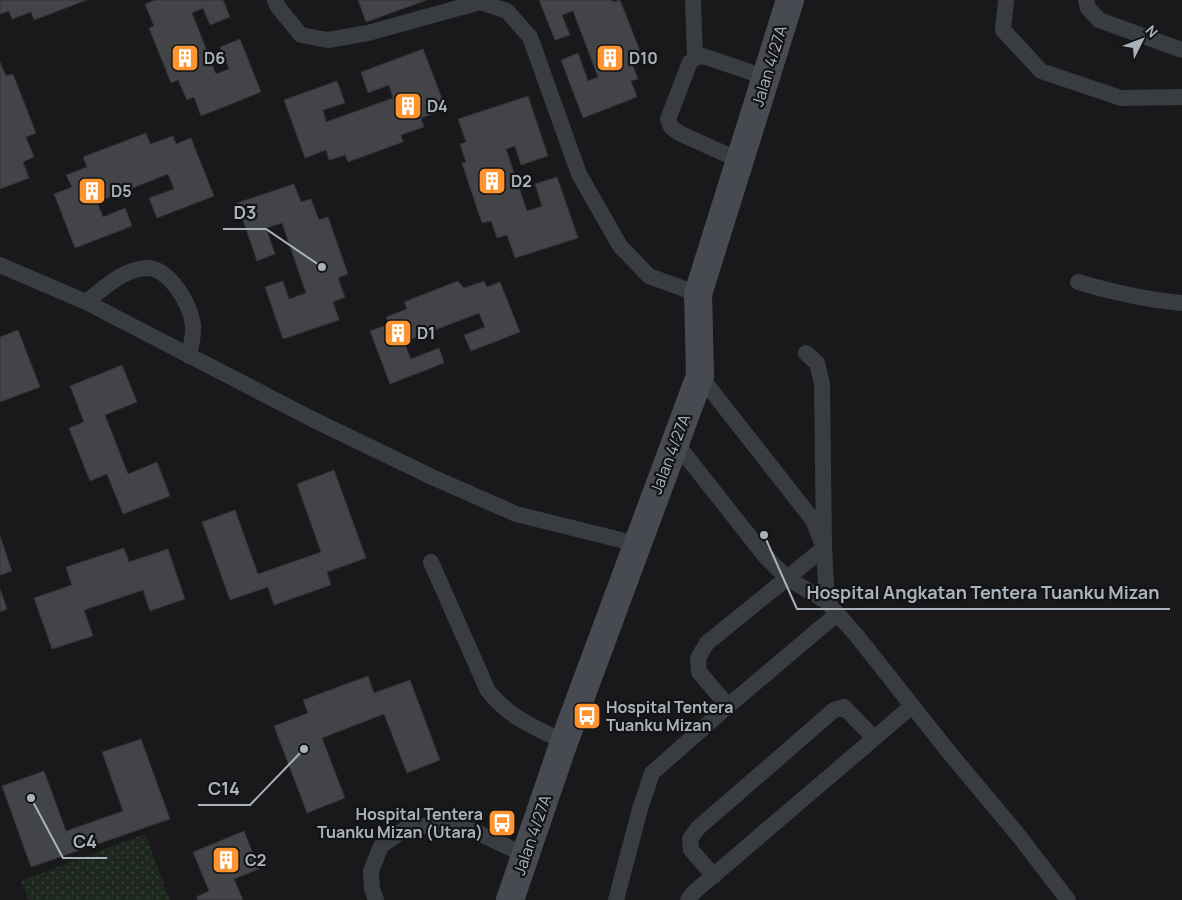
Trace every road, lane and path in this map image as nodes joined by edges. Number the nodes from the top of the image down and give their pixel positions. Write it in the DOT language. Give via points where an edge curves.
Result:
graph roads {
  1 [pos="275,0"];
  2 [pos="693,0"];
  3 [pos="790,0"];
  4 [pos="1006,0"];
  5 [pos="1086,0"];
  6 [pos="1182,50"];
  7 [pos="695,58"];
  8 [pos="765,78"];
  9 [pos="1182,97"];
  10 [pos="741,161"];
  11 [pos="0,265"];
  12 [pos="1078,282"];
  13 [pos="698,294"];
  14 [pos="86,302"];
  15 [pos="1182,303"];
  16 [pos="806,353"];
  17 [pos="189,356"];
  18 [pos="700,376"];
  19 [pos="675,442"];
  20 [pos="637,544"];
  21 [pos="824,548"];
  22 [pos="431,562"];
  23 [pos="787,578"];
  24 [pos="832,608"];
  25 [pos="728,706"];
  26 [pos="912,706"];
  27 [pos="874,738"];
  28 [pos="564,742"];
  29 [pos="524,855"];
  30 [pos="714,876"];
  31 [pos="376,900"];
  32 [pos="510,900"];
  33 [pos="616,900"];
  34 [pos="688,900"];
  35 [pos="1068,900"];
  1 -- 13 [label="lane" via="301,35 328,40 368,33 480,2 507,11 530,37 579,174 620,246 649,276"];
  2 -- 7 [label="lane"];
  3 -- 8 [label="street, Jalan 4/27A"];
  4 -- 9 [label="lane" via="1003,30 1041,71 1121,98"];
  5 -- 6 [label="lane" via="1098,20"];
  7 -- 8 [label="lane" via="703,56"];
  7 -- 10 [label="lane" via="690,62 668,119 670,127"];
  8 -- 10 [label="street, Jalan 4/27A"];
  10 -- 13 [label="street, Jalan 4/27A"];
  11 -- 14 [label="lane"];
  12 -- 15 [label="lane" via="1153,300"];
  13 -- 18 [label="street, Jalan 4/27A"];
  14 -- 17 [label="lane"];
  14 -- 17 [label="lane" via="129,273 147,268 162,273 176,286 188,306 193,326"];
  16 -- 21 [label="lane" via="817,363 822,384"];
  17 -- 20 [label="lane" via="432,477 516,514"];
  18 -- 19 [label="street, Jalan 4/27A"];
  18 -- 21 [label="lane" via="813,520"];
  19 -- 20 [label="street, Jalan 4/27A"];
  19 -- 23 [label="lane" via="765,556"];
  20 -- 28 [label="street, Jalan 4/27A"];
  21 -- 23 [label="lane"];
  21 -- 24 [label="lane"];
  22 -- 28 [label="lane" via="488,691 514,716"];
  23 -- 24 [label="lane"];
  23 -- 25 [label="lane" via="707,643 698,658 699,672"];
  24 -- 25 [label="lane"];
  24 -- 26 [label="lane"];
  25 -- 33 [label="lane" via="652,773"];
  26 -- 27 [label="lane"];
  26 -- 35 [label="lane"];
  27 -- 30 [label="lane"];
  27 -- 30 [label="lane" via="844,707 834,710 698,828 690,839 691,850"];
  28 -- 29 [label="street, Jalan 4/27A"];
  29 -- 31 [label="lane" via="474,831 443,824 406,828 380,846 371,871"];
  29 -- 32 [label="street, Jalan 4/27A"];
  30 -- 34 [label="lane"];
}
